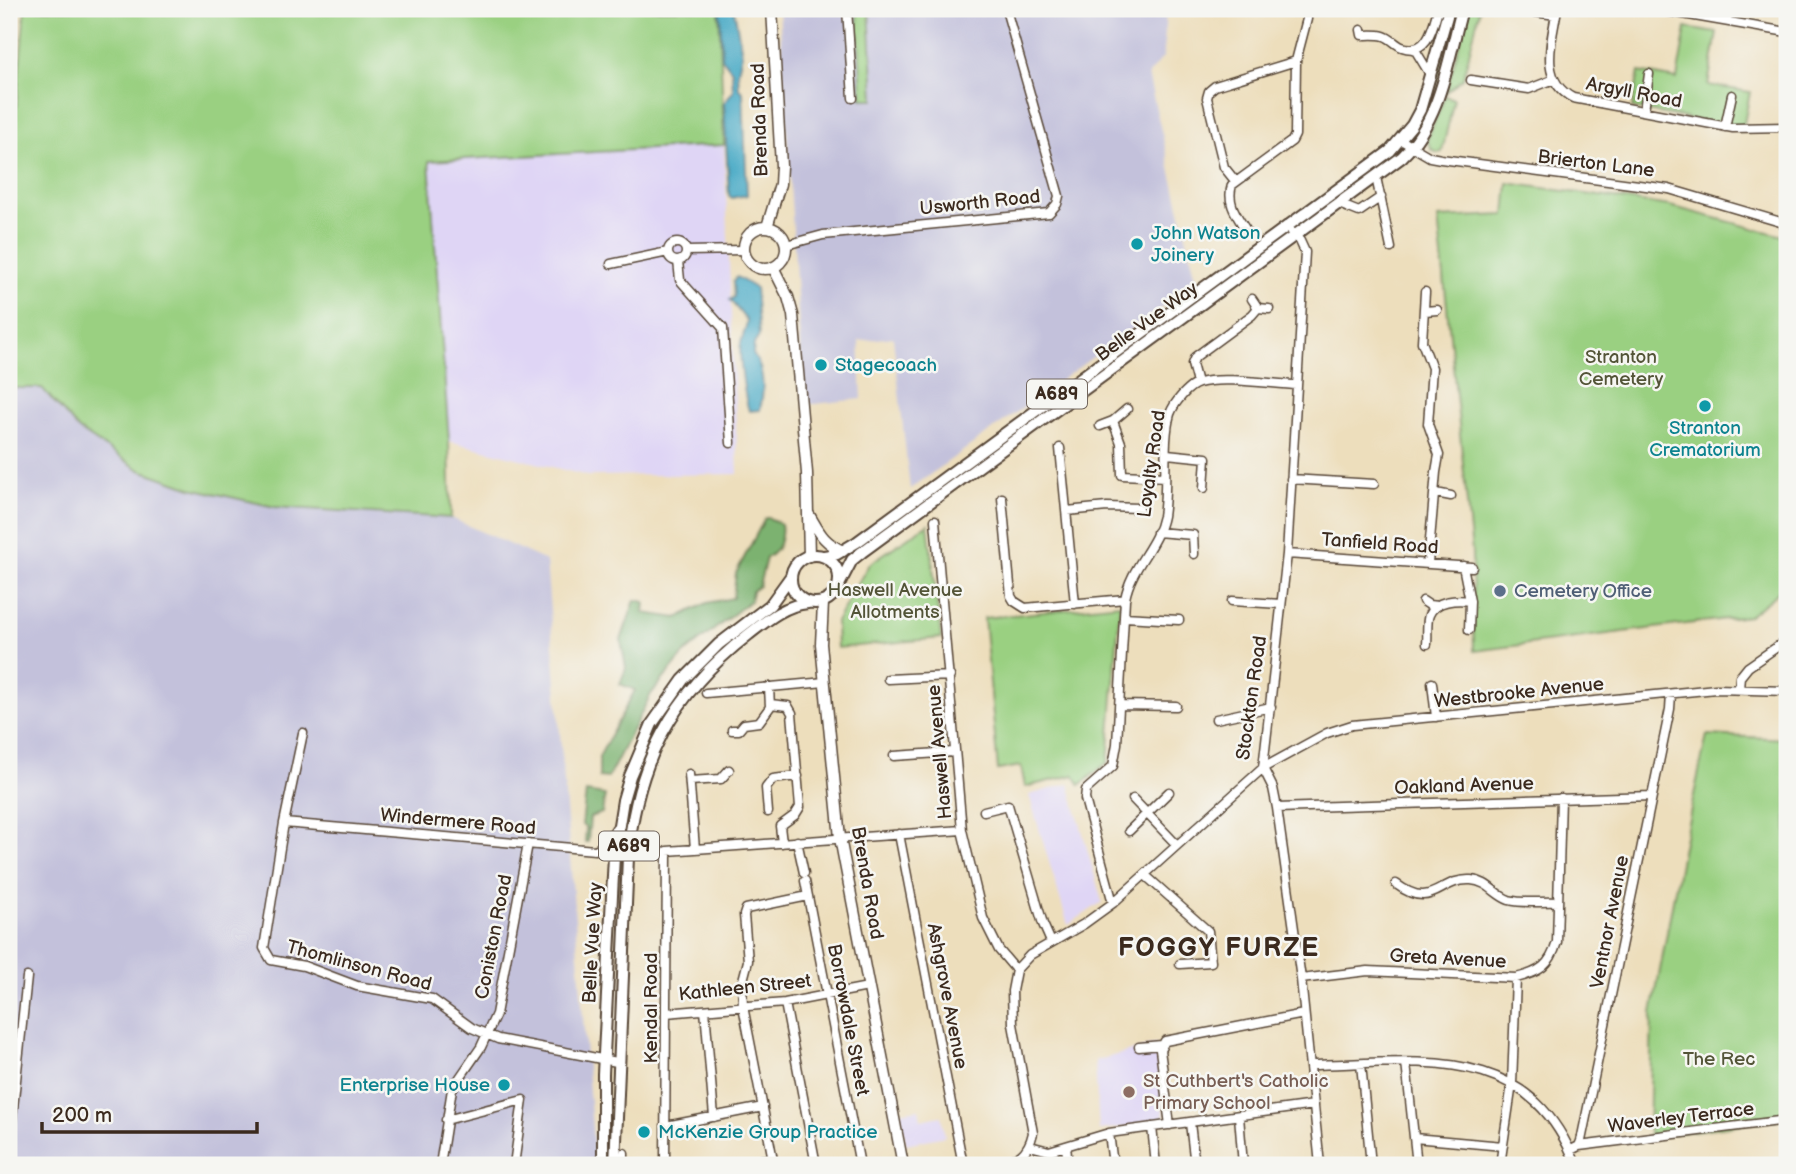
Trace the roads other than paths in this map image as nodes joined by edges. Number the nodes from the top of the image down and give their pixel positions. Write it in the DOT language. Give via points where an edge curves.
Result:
graph roads {
  1 [pos="772,9"];
  2 [pos="848,9"];
  3 [pos="1307,9"];
  4 [pos="1438,9"];
  5 [pos="1449,9"];
  6 [pos="1462,9"];
  7 [pos="1654,9"];
  8 [pos="1008,10"];
  9 [pos="1520,10"];
  10 [pos="1557,12"];
  11 [pos="1362,30"];
  12 [pos="1787,32"];
  13 [pos="1414,48"];
  14 [pos="1296,61"];
  15 [pos="1649,74"];
  16 [pos="1431,76"];
  17 [pos="1471,80"];
  18 [pos="1552,80"];
  19 [pos="1732,95"];
  20 [pos="853,98"];
  21 [pos="1644,111"];
  22 [pos="1725,127"];
  23 [pos="1787,127"];
  24 [pos="1401,140"];
  25 [pos="1412,147"];
  26 [pos="1380,175"];
  27 [pos="1236,182"];
  28 [pos="1381,197"];
  29 [pos="1339,204"];
  30 [pos="1248,213"];
  31 [pos="1239,218"];
  32 [pos="1787,224"];
  33 [pos="767,227"];
  34 [pos="1291,231"];
  35 [pos="1247,232"];
  36 [pos="786,245"];
  37 [pos="1391,248"];
  38 [pos="744,250"];
  39 [pos="686,251"];
  40 [pos="668,252"];
  41 [pos="678,261"];
  42 [pos="611,264"];
  43 [pos="773,267"];
  44 [pos="1425,292"];
  45 [pos="1252,299"];
  46 [pos="1258,308"];
  47 [pos="1269,309"];
  48 [pos="1437,310"];
  49 [pos="1425,312"];
  50 [pos="1197,383"];
  51 [pos="1296,385"];
  52 [pos="1127,409"];
  53 [pos="1113,421"];
  54 [pos="1100,426"];
  55 [pos="731,443"];
  56 [pos="1060,448"];
  57 [pos="1167,454"];
  58 [pos="1165,477"];
  59 [pos="1291,479"];
  60 [pos="1374,484"];
  61 [pos="1204,488"];
  62 [pos="1436,493"];
  63 [pos="1451,496"];
  64 [pos="1002,498"];
  65 [pos="1139,509"];
  66 [pos="1067,511"];
  67 [pos="808,512"];
  68 [pos="936,520"];
  69 [pos="1157,532"];
  70 [pos="843,551"];
  71 [pos="1194,554"];
  72 [pos="1287,554"];
  73 [pos="809,556"];
  74 [pos="824,556"];
  75 [pos="1428,563"];
  76 [pos="791,576"];
  77 [pos="839,585"];
  78 [pos="1125,599"];
  79 [pos="1232,601"];
  80 [pos="1423,601"];
  81 [pos="1470,601"];
  82 [pos="808,603"];
  83 [pos="822,603"];
  84 [pos="1075,604"];
  85 [pos="1281,604"];
  86 [pos="1437,606"];
  87 [pos="1124,617"];
  88 [pos="1179,620"];
  89 [pos="1469,630"];
  90 [pos="1787,640"];
  91 [pos="1427,643"];
  92 [pos="950,676"];
  93 [pos="888,679"];
  94 [pos="825,682"];
  95 [pos="1432,683"];
  96 [pos="769,688"];
  97 [pos="1739,689"];
  98 [pos="1787,691"];
  99 [pos="706,693"];
  100 [pos="1671,694"];
  101 [pos="770,705"];
  102 [pos="1120,705"];
  103 [pos="1176,706"];
  104 [pos="1271,707"];
  105 [pos="1436,717"];
  106 [pos="1216,719"];
  107 [pos="732,730"];
  108 [pos="303,733"];
  109 [pos="954,752"];
  110 [pos="894,757"];
  111 [pos="1263,768"];
  112 [pos="729,769"];
  113 [pos="798,776"];
  114 [pos="1169,792"];
  115 [pos="1653,796"];
  116 [pos="1562,798"];
  117 [pos="1133,799"];
  118 [pos="1277,808"];
  119 [pos="984,811"];
  120 [pos="768,812"];
  121 [pos="1148,813"];
  122 [pos="284,823"];
  123 [pos="618,825"];
  124 [pos="962,830"];
  125 [pos="1129,831"];
  126 [pos="899,834"];
  127 [pos="840,838"];
  128 [pos="797,841"];
  129 [pos="782,843"];
  130 [pos="528,844"];
  131 [pos="1177,845"];
  132 [pos="695,849"];
  133 [pos="1145,875"];
  134 [pos="1415,882"];
  135 [pos="1396,884"];
  136 [pos="1410,893"];
  137 [pos="808,895"];
  138 [pos="1113,902"];
  139 [pos="1558,902"];
  140 [pos="1051,942"];
  141 [pos="1180,964"];
  142 [pos="1016,970"];
  143 [pos="27,977"];
  144 [pos="1516,978"];
  145 [pos="1301,979"];
  146 [pos="868,987"];
  147 [pos="827,994"];
  148 [pos="785,1003"];
  149 [pos="743,1006"];
  150 [pos="705,1010"];
  151 [pos="666,1013"];
  152 [pos="1304,1014"];
  153 [pos="487,1035"];
  154 [pos="1162,1045"];
  155 [pos="1139,1047"];
  156 [pos="604,1059"];
  157 [pos="618,1062"];
  158 [pos="1406,1063"];
  159 [pos="1361,1064"];
  160 [pos="1310,1065"];
  161 [pos="1512,1084"];
  162 [pos="1314,1105"];
  163 [pos="762,1107"];
  164 [pos="1239,1115"];
  165 [pos="714,1117"];
  166 [pos="446,1120"];
  167 [pos="1787,1121"];
  168 [pos="1190,1123"];
  169 [pos="1170,1125"];
  170 [pos="666,1126"];
  171 [pos="1152,1127"];
  172 [pos="1109,1133"];
  173 [pos="1414,1138"];
  174 [pos="9,1146"];
  175 [pos="1030,1146"];
  176 [pos="1066,1146"];
  177 [pos="1503,1146"];
  178 [pos="1575,1148"];
  179 [pos="624,1153"];
  180 [pos="773,1162"];
  181 [pos="1019,1162"];
  182 [pos="440,1165"];
  183 [pos="514,1165"];
  184 [pos="603,1165"];
  185 [pos="615,1165"];
  186 [pos="624,1165"];
  187 [pos="665,1165"];
  188 [pos="739,1165"];
  189 [pos="816,1165"];
  190 [pos="860,1165"];
  191 [pos="903,1165"];
  192 [pos="963,1165"];
  193 [pos="996,1165"];
  194 [pos="1068,1165"];
  195 [pos="1113,1165"];
  196 [pos="1156,1165"];
  197 [pos="1195,1165"];
  198 [pos="1243,1165"];
  199 [pos="1320,1165"];
  200 [pos="1371,1165"];
  201 [pos="1417,1165"];
  202 [pos="1500,1165"];
  203 [pos="1576,1165"];
  1 -- 33 [label="main road, Brenda Road" via="781,166"];
  2 -- 20 [label="street"];
  3 -- 14 [label="street"];
  4 -- 13 [label="street" via="1431,35"];
  5 -- 16 [label="highway, A689"];
  6 -- 25 [label="highway, A689" via="1437,101"];
  7 -- 12 [label="street"];
  8 -- 36 [label="street, Usworth Road" via="1059,195 1054,210 823,235"];
  9 -- 10 [label="street"];
  10 -- 18 [label="street" via="1549,60"];
  11 -- 13 [label="street" via="1362,35 1383,36 1400,47"];
  13 -- 16 [label="street"];
  14 -- 27 [label="street" via="1295,135"];
  14 -- 27 [label="street" via="1209,91 1224,167"];
  15 -- 21 [label="street"];
  16 -- 24 [label="highway, A689" via="1420,110"];
  17 -- 18 [label="street" via="1529,89"];
  18 -- 21 [label="street, Argyll Road" via="1573,98"];
  19 -- 22 [label="street"];
  21 -- 22 [label="street, Argyll Road"];
  22 -- 23 [label="street, Argyll Road"];
  24 -- 25 [label="street, Brierton Lane"];
  24 -- 34 [label="highway, A689"];
  25 -- 26 [label="highway, A689"];
  25 -- 32 [label="street, Brierton Lane" via="1446,160 1669,189"];
  26 -- 28 [label="street"];
  26 -- 29 [label="highway, Belle Vue Way / A689"];
  27 -- 31 [label="street" via="1229,199"];
  28 -- 29 [label="street" via="1359,212"];
  28 -- 37 [label="street"];
  29 -- 34 [label="highway, Belle Vue Way / A689"];
  30 -- 31 [label="street"];
  31 -- 35 [label="street"];
  33 -- 36 [label="main road" via="779,232"];
  33 -- 38 [label="main road" via="749,234"];
  34 -- 51 [label="street, Stockton Road" via="1305,252"];
  34 -- 70 [label="highway, A689"];
  34 -- 77 [label="highway, Belle Vue Way / A689" via="862,552 852,560"];
  36 -- 43 [label="main road" via="782,260"];
  38 -- 39 [label="street"];
  38 -- 43 [label="main road" via="754,266"];
  39 -- 40 [label="street" via="676,243"];
  39 -- 41 [label="street"];
  40 -- 41 [label="street"];
  40 -- 42 [label="street"];
  41 -- 55 [label="street" via="680,280 723,328"];
  43 -- 67 [label="main road" via="793,314"];
  44 -- 49 [label="street"];
  45 -- 46 [label="street"];
  46 -- 47 [label="street"];
  46 -- 50 [label="street" via="1195,357 1192,364"];
  48 -- 49 [label="street"];
  49 -- 62 [label="street" via="1422,342 1432,368 1428,424 1439,455"];
  50 -- 51 [label="street"];
  50 -- 57 [label="street, Loyalty Road" via="1171,413"];
  51 -- 59 [label="street, Stockton Road"];
  52 -- 53 [label="street"];
  53 -- 54 [label="street"];
  53 -- 58 [label="street" via="1121,443 1122,475"];
  56 -- 66 [label="street"];
  57 -- 58 [label="street, Loyalty Road"];
  57 -- 61 [label="street" via="1206,458"];
  58 -- 69 [label="street, Loyalty Road" via="1163,517"];
  59 -- 60 [label="street"];
  59 -- 72 [label="street, Stockton Road"];
  62 -- 63 [label="street"];
  62 -- 75 [label="street"];
  64 -- 84 [label="street" via="1014,601 1025,608"];
  65 -- 66 [label="street"];
  66 -- 84 [label="street"];
  67 -- 70 [label="main road" via="826,543"];
  67 -- 73 [label="main road"];
  68 -- 92 [label="street, Haswell Avenue"];
  69 -- 71 [label="street, Loyalty Road" via="1193,535"];
  69 -- 78 [label="street, Loyalty Road" via="1130,579"];
  70 -- 74 [label="highway, A689"];
  72 -- 75 [label="street, Tanfield Road"];
  72 -- 85 [label="street, Stockton Road"];
  73 -- 74 [label="highway, A689"];
  73 -- 76 [label="highway, A689" via="797,563"];
  74 -- 77 [label="highway" via="836,567"];
  75 -- 81 [label="street, Tanfield Road" via="1468,566"];
  76 -- 82 [label="highway" via="794,593"];
  76 -- 123 [label="highway, Belle Vue Way / A689" via="775,600 703,658 668,701 641,746"];
  77 -- 83 [label="highway, A689"];
  78 -- 84 [label="street"];
  78 -- 87 [label="street, Loyalty Road"];
  79 -- 85 [label="street"];
  80 -- 86 [label="street"];
  81 -- 86 [label="street" via="1455,599"];
  81 -- 89 [label="street"];
  82 -- 83 [label="highway, A689"];
  82 -- 157 [label="highway, Belle Vue Way / A689" via="779,613 707,670 678,705 648,761 630,832"];
  83 -- 94 [label="main road, Brenda Road"];
  85 -- 104 [label="street, Stockton Road"];
  86 -- 91 [label="street" via="1429,615"];
  87 -- 88 [label="street"];
  87 -- 102 [label="street, Loyalty Road"];
  90 -- 97 [label="street" via="1748,667 1740,677"];
  92 -- 93 [label="street"];
  92 -- 109 [label="street, Haswell Avenue"];
  94 -- 96 [label="street"];
  94 -- 127 [label="main road, Brenda Road"];
  95 -- 105 [label="street"];
  96 -- 99 [label="street"];
  96 -- 101 [label="street"];
  97 -- 98 [label="street, Westbrooke Avenue"];
  97 -- 100 [label="street, Westbrooke Avenue"];
  100 -- 105 [label="street, Westbrooke Avenue"];
  100 -- 115 [label="street, Ventnor Avenue"];
  101 -- 107 [label="street" via="760,722"];
  101 -- 113 [label="street" via="784,704 791,709"];
  102 -- 103 [label="street"];
  102 -- 138 [label="street, Loyalty Road" via="1114,766 1086,790 1085,799"];
  104 -- 106 [label="street"];
  104 -- 111 [label="street, Stockton Road"];
  105 -- 111 [label="street, Westbrooke Avenue" via="1340,728"];
  108 -- 122 [label="street, Thomlinson Road"];
  109 -- 110 [label="street"];
  109 -- 124 [label="street, Haswell Avenue"];
  111 -- 118 [label="street"];
  111 -- 131 [label="street, Stockton Road"];
  112 -- 132 [label="street" via="721,779 689,778"];
  113 -- 120 [label="street" via="773,779 766,788"];
  113 -- 129 [label="street" via="800,807 780,826"];
  114 -- 121 [label="street"];
  115 -- 116 [label="street, Oakland Avenue"];
  115 -- 178 [label="street, Ventnor Avenue"];
  116 -- 118 [label="street, Oakland Avenue"];
  116 -- 139 [label="street, Greta Avenue"];
  117 -- 121 [label="street"];
  118 -- 145 [label="street"];
  119 -- 140 [label="street" via="1008,805"];
  121 -- 125 [label="street"];
  121 -- 131 [label="street"];
  122 -- 130 [label="street, Windermere Road"];
  122 -- 153 [label="street, Thomlinson Road" via="264,948 271,960 304,965 357,986 432,999"];
  123 -- 130 [label="street, Windermere Road" via="605,845 595,850"];
  123 -- 156 [label="highway, Belle Vue Way / A689"];
  124 -- 126 [label="street"];
  124 -- 142 [label="street, Haswell Avenue" via="983,918 999,950"];
  126 -- 127 [label="street"];
  126 -- 192 [label="street, Ashgrove Avenue"];
  127 -- 128 [label="street"];
  127 -- 146 [label="main road, Brenda Road"];
  128 -- 129 [label="street"];
  128 -- 137 [label="street, Borrowdale Street"];
  129 -- 132 [label="street"];
  130 -- 153 [label="street, Coniston Road" via="496,1014"];
  131 -- 133 [label="street, Stockton Road"];
  132 -- 151 [label="street, Kendal Road" via="667,852"];
  133 -- 138 [label="street, Stockton Road"];
  133 -- 141 [label="street" via="1208,931 1211,962"];
  134 -- 136 [label="street"];
  135 -- 136 [label="street"];
  136 -- 139 [label="street" via="1429,895 1471,880 1513,901"];
  137 -- 147 [label="street, Borrowdale Street"];
  137 -- 149 [label="street" via="746,909 748,961"];
  138 -- 140 [label="street, Stockton Road"];
  139 -- 144 [label="street, Greta Avenue" via="1551,960"];
  140 -- 142 [label="street, Stockton Road"];
  142 -- 175 [label="street" via="1013,1024 1034,1127"];
  143 -- 174 [label="street"];
  144 -- 145 [label="street, Greta Avenue" via="1368,971"];
  144 -- 161 [label="street"];
  145 -- 152 [label="street"];
  146 -- 147 [label="street, Kathleen Street"];
  146 -- 191 [label="main road, Brenda Road"];
  147 -- 148 [label="street, Kathleen Street"];
  147 -- 190 [label="street, Borrowdale Street"];
  148 -- 149 [label="street, Kathleen Street"];
  148 -- 189 [label="street"];
  149 -- 150 [label="street, Kathleen Street"];
  149 -- 163 [label="street"];
  150 -- 151 [label="street, Kathleen Street"];
  150 -- 165 [label="street"];
  151 -- 170 [label="street, Kendal Road"];
  152 -- 154 [label="street"];
  152 -- 160 [label="street"];
  153 -- 156 [label="street, Thomlinson Road"];
  153 -- 166 [label="street, Coniston Road" via="452,1089"];
  154 -- 155 [label="street"];
  154 -- 169 [label="street"];
  156 -- 157 [label="street, Thomlinson Road"];
  156 -- 184 [label="highway, Belle Vue Way / A689"];
  157 -- 185 [label="highway, Belle Vue Way / A689"];
  158 -- 159 [label="street"];
  158 -- 161 [label="street" via="1447,1064"];
  158 -- 173 [label="street"];
  159 -- 160 [label="street"];
  159 -- 200 [label="street"];
  160 -- 162 [label="street"];
  161 -- 177 [label="street"];
  161 -- 178 [label="street" via="1543,1108"];
  162 -- 164 [label="street"];
  162 -- 199 [label="street"];
  163 -- 165 [label="street"];
  163 -- 180 [label="street"];
  164 -- 168 [label="street"];
  164 -- 198 [label="street"];
  165 -- 170 [label="street"];
  166 -- 182 [label="street, Coniston Road"];
  166 -- 183 [label="street" via="523,1100"];
  167 -- 178 [label="street, Waverley Terrace"];
  168 -- 169 [label="street"];
  168 -- 197 [label="street"];
  169 -- 171 [label="street"];
  170 -- 187 [label="street, Kendal Road"];
  171 -- 172 [label="street"];
  171 -- 196 [label="street"];
  172 -- 176 [label="street"];
  172 -- 195 [label="street"];
  173 -- 177 [label="street"];
  173 -- 201 [label="street"];
  175 -- 176 [label="street" via="1049,1151"];
  175 -- 181 [label="street"];
  176 -- 194 [label="street"];
  177 -- 202 [label="street"];
  178 -- 203 [label="street"];
  179 -- 186 [label="street"];
  180 -- 188 [label="street"];
  181 -- 193 [label="street"];
}
